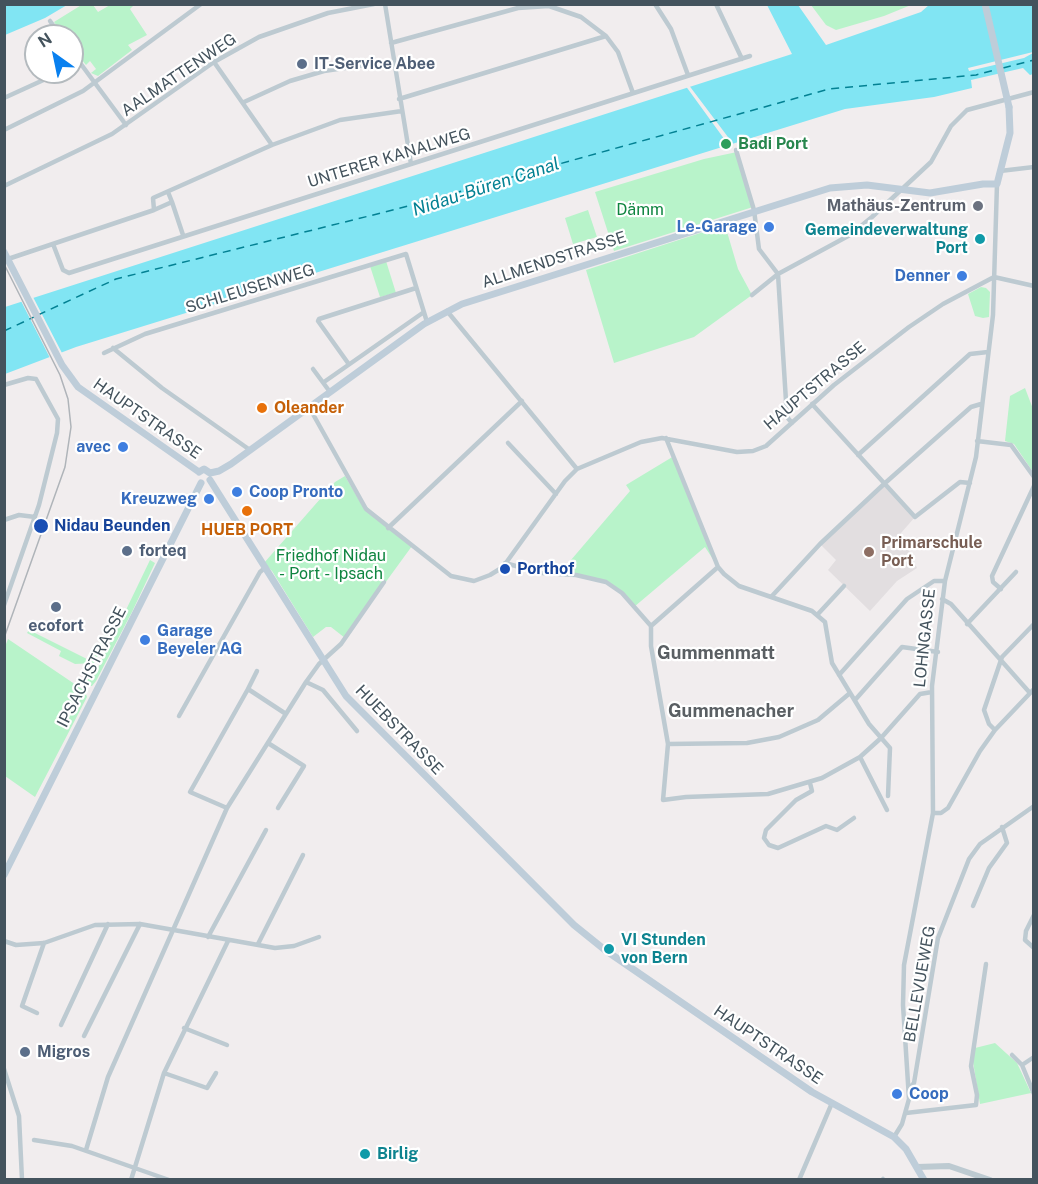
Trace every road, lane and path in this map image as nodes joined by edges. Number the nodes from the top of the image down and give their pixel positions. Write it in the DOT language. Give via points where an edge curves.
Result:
graph roads {
  1 [pos="201,4"];
  2 [pos="374,4"];
  3 [pos="385,4"];
  4 [pos="655,4"];
  5 [pos="716,4"];
  6 [pos="985,4"];
  7 [pos="50,21"];
  8 [pos="52,24"];
  9 [pos="606,36"];
  10 [pos="391,43"];
  11 [pos="750,56"];
  12 [pos="742,58"];
  13 [pos="393,61"];
  14 [pos="214,62"];
  15 [pos="84,69"];
  16 [pos="688,75"];
  17 [pos="94,83"];
  18 [pos="35,84"];
  19 [pos="1034,92"];
  20 [pos="633,93"];
  21 [pos="4,98"];
  22 [pos="399,99"];
  23 [pos="243,102"];
  24 [pos="402,111"];
  25 [pos="126,125"];
  26 [pos="4,130"];
  27 [pos="272,145"];
  28 [pos="736,150"];
  29 [pos="411,164"];
  30 [pos="1034,167"];
  31 [pos="1000,171"];
  32 [pos="997,184"];
  33 [pos="4,186"];
  34 [pos="901,190"];
  35 [pos="168,192"];
  36 [pos="172,202"];
  37 [pos="154,210"];
  38 [pos="754,210"];
  39 [pos="183,235"];
  40 [pos="52,244"];
  41 [pos="6,256"];
  42 [pos="778,274"];
  43 [pos="994,277"];
  44 [pos="1034,286"];
  45 [pos="416,288"];
  46 [pos="752,295"];
  47 [pos="447,311"];
  48 [pos="424,312"];
  49 [pos="428,322"];
  50 [pos="113,348"];
  51 [pos="988,352"];
  52 [pos="104,353"];
  53 [pos="348,363"];
  54 [pos="313,369"];
  55 [pos="324,382"];
  56 [pos="4,385"];
  57 [pos="330,392"];
  58 [pos="522,401"];
  59 [pos="812,404"];
  60 [pos="981,404"];
  61 [pos="309,407"];
  62 [pos="792,423"];
  63 [pos="666,438"];
  64 [pos="977,441"];
  65 [pos="508,443"];
  66 [pos="250,450"];
  67 [pos="858,454"];
  68 [pos="577,469"];
  69 [pos="199,472"];
  70 [pos="210,476"];
  71 [pos="1034,477"];
  72 [pos="201,483"];
  73 [pos="970,483"];
  74 [pos="884,484"];
  75 [pos="1034,486"];
  76 [pos="556,494"];
  77 [pos="35,517"];
  78 [pos="4,520"];
  79 [pos="388,528"];
  80 [pos="505,563"];
  81 [pos="266,567"];
  82 [pos="718,567"];
  83 [pos="1016,572"];
  84 [pos="945,581"];
  85 [pos="384,582"];
  86 [pos="844,586"];
  87 [pos="7,589"];
  88 [pos="1001,589"];
  89 [pos="772,596"];
  90 [pos="942,599"];
  91 [pos="4,605"];
  92 [pos="818,614"];
  93 [pos="967,624"];
  94 [pos="1034,624"];
  95 [pos="651,626"];
  96 [pos="938,652"];
  97 [pos="323,660"];
  98 [pos="1000,663"];
  99 [pos="257,671"];
  100 [pos="839,675"];
  101 [pos="306,682"];
  102 [pos="248,689"];
  103 [pos="1032,691"];
  104 [pos="932,692"];
  105 [pos="850,693"];
  106 [pos="855,700"];
  107 [pos="286,714"];
  108 [pos="179,716"];
  109 [pos="995,729"];
  110 [pos="357,731"];
  111 [pos="881,738"];
  112 [pos="268,743"];
  113 [pos="668,744"];
  114 [pos="860,757"];
  115 [pos="810,783"];
  116 [pos="888,796"];
  117 [pos="1034,806"];
  118 [pos="227,808"];
  119 [pos="278,808"];
  120 [pos="887,810"];
  121 [pos="933,813"];
  122 [pos="854,818"];
  123 [pos="1002,827"];
  124 [pos="266,830"];
  125 [pos="303,855"];
  126 [pos="4,875"];
  127 [pos="973,906"];
  128 [pos="1034,915"];
  129 [pos="108,924"];
  130 [pos="140,924"];
  131 [pos="174,930"];
  132 [pos="208,937"];
  133 [pos="319,937"];
  134 [pos="588,938"];
  135 [pos="4,941"];
  136 [pos="228,941"];
  137 [pos="44,943"];
  138 [pos="258,944"];
  139 [pos="1034,948"];
  140 [pos="986,964"];
  141 [pos="37,1013"];
  142 [pos="61,1025"];
  143 [pos="184,1028"];
  144 [pos="84,1036"];
  145 [pos="227,1045"];
  146 [pos="1012,1055"];
  147 [pos="1034,1057"];
  148 [pos="1022,1065"];
  149 [pos="4,1070"];
  150 [pos="164,1073"];
  151 [pos="216,1073"];
  152 [pos="909,1089"];
  153 [pos="1034,1094"];
  154 [pos="832,1103"];
  155 [pos="906,1113"];
  156 [pos="894,1137"];
  157 [pos="34,1140"];
  158 [pos="86,1150"];
  159 [pos="133,1167"];
  160 [pos="917,1167"];
  161 [pos="22,1179"];
  162 [pos="131,1179"];
  163 [pos="169,1179"];
  164 [pos="799,1179"];
  165 [pos="924,1179"];
  166 [pos="990,1179"];
  1 -- 17 [label="street"];
  2 -- 14 [label="street, AALMATTENWEG" via="287,25"];
  3 -- 10 [label="street"];
  4 -- 16 [label="street" via="671,28"];
  5 -- 12 [label="street"];
  6 -- 31 [label="main road, LOHNGASSE, bridge" via="1009,106 1010,133"];
  7 -- 8 [label="street"];
  9 -- 10 [label="street" via="590,22 566,10 532,6"];
  9 -- 20 [label="street" via="618,52"];
  9 -- 22 [label="street"];
  10 -- 13 [label="street"];
  11 -- 12 [label="street, UNTERER KANALWEG"];
  12 -- 16 [label="street, UNTERER KANALWEG"];
  13 -- 22 [label="street"];
  13 -- 23 [label="street" via="324,71"];
  14 -- 23 [label="street"];
  14 -- 25 [label="street, AALMATTENWEG"];
  15 -- 17 [label="street"];
  16 -- 20 [label="street, UNTERER KANALWEG"];
  17 -- 25 [label="street"];
  17 -- 26 [label="street" via="71,99"];
  18 -- 21 [label="street"];
  19 -- 34 [label="street" via="967,110 951,126 931,162"];
  20 -- 29 [label="street, UNTERER KANALWEG"];
  22 -- 24 [label="street"];
  23 -- 27 [label="street"];
  24 -- 27 [label="street" via="340,120"];
  24 -- 29 [label="street"];
  25 -- 33 [label="street, AALMATTENWEG"];
  27 -- 35 [label="street"];
  28 -- 38 [label="street"];
  29 -- 39 [label="street, UNTERER KANALWEG"];
  30 -- 31 [label="street"];
  31 -- 32 [label="main road, LOHNGASSE"];
  32 -- 34 [label="main road, ALLMENDSTRASSE" via="942,192"];
  32 -- 43 [label="street, LOHNGASSE"];
  34 -- 38 [label="main road, ALLMENDSTRASSE" via="867,185 840,187"];
  34 -- 42 [label="street" via="850,235"];
  35 -- 36 [label="street"];
  35 -- 37 [label="street" via="153,198"];
  36 -- 37 [label="street"];
  36 -- 39 [label="street"];
  37 -- 40 [label="street"];
  38 -- 42 [label="street" via="759,249"];
  38 -- 47 [label="main road, ALLMENDSTRASSE"];
  39 -- 40 [label="street, UNTERER KANALWEG" via="69,273 63,270"];
  40 -- 41 [label="street"];
  41 -- 69 [label="main road, HAUPTSTRASSE" via="62,365 88,397"];
  42 -- 46 [label="street"];
  42 -- 62 [label="street" via="787,417"];
  43 -- 44 [label="street"];
  43 -- 51 [label="street, LOHNGASSE"];
  43 -- 59 [label="street, HAUPTSTRASSE" via="909,327"];
  45 -- 48 [label="street"];
  45 -- 50 [label="street, SCHLEUSENWEG" via="406,254 156,331"];
  45 -- 53 [label="street" via="319,319"];
  47 -- 49 [label="main road, ALLMENDSTRASSE"];
  47 -- 58 [label="street"];
  48 -- 49 [label="street"];
  48 -- 53 [label="street"];
  49 -- 57 [label="main road, ALLMENDSTRASSE"];
  50 -- 52 [label="street, SCHLEUSENWEG"];
  50 -- 66 [label="street"];
  51 -- 60 [label="street, LOHNGASSE"];
  51 -- 67 [label="street" via="970,354"];
  53 -- 55 [label="street"];
  54 -- 55 [label="street"];
  55 -- 57 [label="street"];
  56 -- 77 [label="street" via="28,378 36,380 55,411 58,428"];
  57 -- 61 [label="main road, ALLMENDSTRASSE"];
  58 -- 68 [label="street"];
  58 -- 79 [label="street"];
  59 -- 62 [label="street, HAUPTSTRASSE"];
  59 -- 67 [label="street"];
  60 -- 64 [label="street, LOHNGASSE"];
  60 -- 74 [label="street" via="971,407"];
  61 -- 66 [label="main road, ALLMENDSTRASSE"];
  61 -- 79 [label="street, HAUPTSTRASSE" via="359,500"];
  62 -- 63 [label="street, HAUPTSTRASSE" via="766,446 753,451 737,452"];
  63 -- 68 [label="street, HAUPTSTRASSE" via="641,442"];
  63 -- 82 [label="street"];
  64 -- 71 [label="street" via="1011,445"];
  64 -- 73 [label="street, LOHNGASSE"];
  65 -- 76 [label="street"];
  66 -- 70 [label="main road, ALLMENDSTRASSE"];
  67 -- 74 [label="street"];
  68 -- 76 [label="street, HAUPTSTRASSE"];
  69 -- 70 [label="main road" via="204,469"];
  69 -- 72 [label="main road, HAUPTSTRASSE" via="197,478"];
  70 -- 72 [label="main road"];
  70 -- 81 [label="main road, HUEBSTRASSE"];
  72 -- 126 [label="main road, IPSACHSTRASSE"];
  73 -- 74 [label="street" via="960,482 915,517"];
  73 -- 84 [label="street, LOHNGASSE"];
  74 -- 89 [label="street"];
  75 -- 88 [label="street" via="992,576"];
  76 -- 80 [label="street, HAUPTSTRASSE"];
  77 -- 78 [label="street" via="19,515"];
  77 -- 87 [label="street"];
  79 -- 80 [label="street, HAUPTSTRASSE" via="444,571 463,580 484,578"];
  80 -- 95 [label="street" via="541,573 576,574 606,582 622,593"];
  81 -- 97 [label="main road, HUEBSTRASSE"];
  81 -- 108 [label="street" via="258,574"];
  82 -- 89 [label="street" via="739,586"];
  82 -- 95 [label="street"];
  83 -- 88 [label="street"];
  84 -- 90 [label="street, LOHNGASSE"];
  84 -- 100 [label="street" via="934,581 907,599"];
  85 -- 97 [label="street" via="341,644"];
  86 -- 92 [label="street"];
  87 -- 91 [label="street"];
  88 -- 93 [label="street"];
  89 -- 92 [label="street"];
  90 -- 93 [label="street"];
  90 -- 96 [label="street, LOHNGASSE"];
  92 -- 100 [label="street" via="827,626 830,660"];
  93 -- 98 [label="street"];
  94 -- 98 [label="street"];
  95 -- 113 [label="street"];
  96 -- 104 [label="street, LOHNGASSE"];
  96 -- 106 [label="street" via="902,647"];
  97 -- 101 [label="street"];
  97 -- 134 [label="main road, HUEBSTRASSE" via="358,710"];
  98 -- 103 [label="street"];
  98 -- 109 [label="street" via="984,710"];
  99 -- 102 [label="street"];
  100 -- 105 [label="street"];
  101 -- 107 [label="street"];
  101 -- 110 [label="street" via="323,690"];
  102 -- 107 [label="street"];
  102 -- 118 [label="street" via="190,792"];
  103 -- 109 [label="street"];
  104 -- 111 [label="street" via="920,694"];
  104 -- 121 [label="street, LOHNGASSE"];
  105 -- 106 [label="street"];
  105 -- 113 [label="street" via="818,720 778,737 747,743"];
  106 -- 111 [label="street"];
  107 -- 112 [label="street"];
  109 -- 121 [label="street" via="948,808"];
  111 -- 114 [label="street"];
  111 -- 116 [label="street" via="890,748"];
  112 -- 118 [label="street"];
  112 -- 119 [label="street" via="304,766"];
  113 -- 115 [label="street" via="663,800 768,794"];
  114 -- 115 [label="street"];
  114 -- 120 [label="street"];
  115 -- 122 [label="street" via="812,791 796,800 766,830 764,838 769,845 778,849 826,826 837,830"];
  117 -- 123 [label="street, BELLEVUEWEG"];
  118 -- 131 [label="street"];
  121 -- 152 [label="street, LOHNGASSE" via="904,965"];
  123 -- 127 [label="street" via="1007,843 989,868"];
  123 -- 152 [label="street, BELLEVUEWEG" via="972,852 942,925 914,1083"];
  124 -- 132 [label="street"];
  125 -- 138 [label="street"];
  128 -- 139 [label="street" via="1025,940"];
  129 -- 130 [label="street"];
  129 -- 137 [label="street"];
  129 -- 142 [label="street"];
  130 -- 131 [label="street"];
  130 -- 144 [label="street"];
  131 -- 132 [label="street"];
  131 -- 158 [label="street" via="108,1077"];
  132 -- 136 [label="street"];
  133 -- 138 [label="street" via="294,946 275,948"];
  134 -- 154 [label="main road, HAUPTSTRASSE"];
  135 -- 137 [label="street" via="16,945"];
  136 -- 138 [label="street"];
  136 -- 143 [label="street"];
  137 -- 141 [label="street" via="22,1006"];
  140 -- 155 [label="street" via="971,1066 976,1105"];
  143 -- 145 [label="street"];
  143 -- 150 [label="street"];
  146 -- 148 [label="street"];
  147 -- 148 [label="street"];
  148 -- 153 [label="street"];
  149 -- 161 [label="street" via="19,1116"];
  150 -- 151 [label="street" via="207,1088"];
  150 -- 159 [label="street"];
  152 -- 155 [label="street, LOHNGASSE"];
  154 -- 156 [label="main road, HAUPTSTRASSE"];
  154 -- 164 [label="street"];
  155 -- 156 [label="street, LOHNGASSE"];
  156 -- 160 [label="main road, HAUPTSTRASSE"];
  157 -- 158 [label="street"];
  158 -- 159 [label="street"];
  159 -- 162 [label="street"];
  159 -- 163 [label="street"];
  160 -- 165 [label="main road, HAUPTSTRASSE"];
  160 -- 166 [label="street" via="949,1166"];
}
